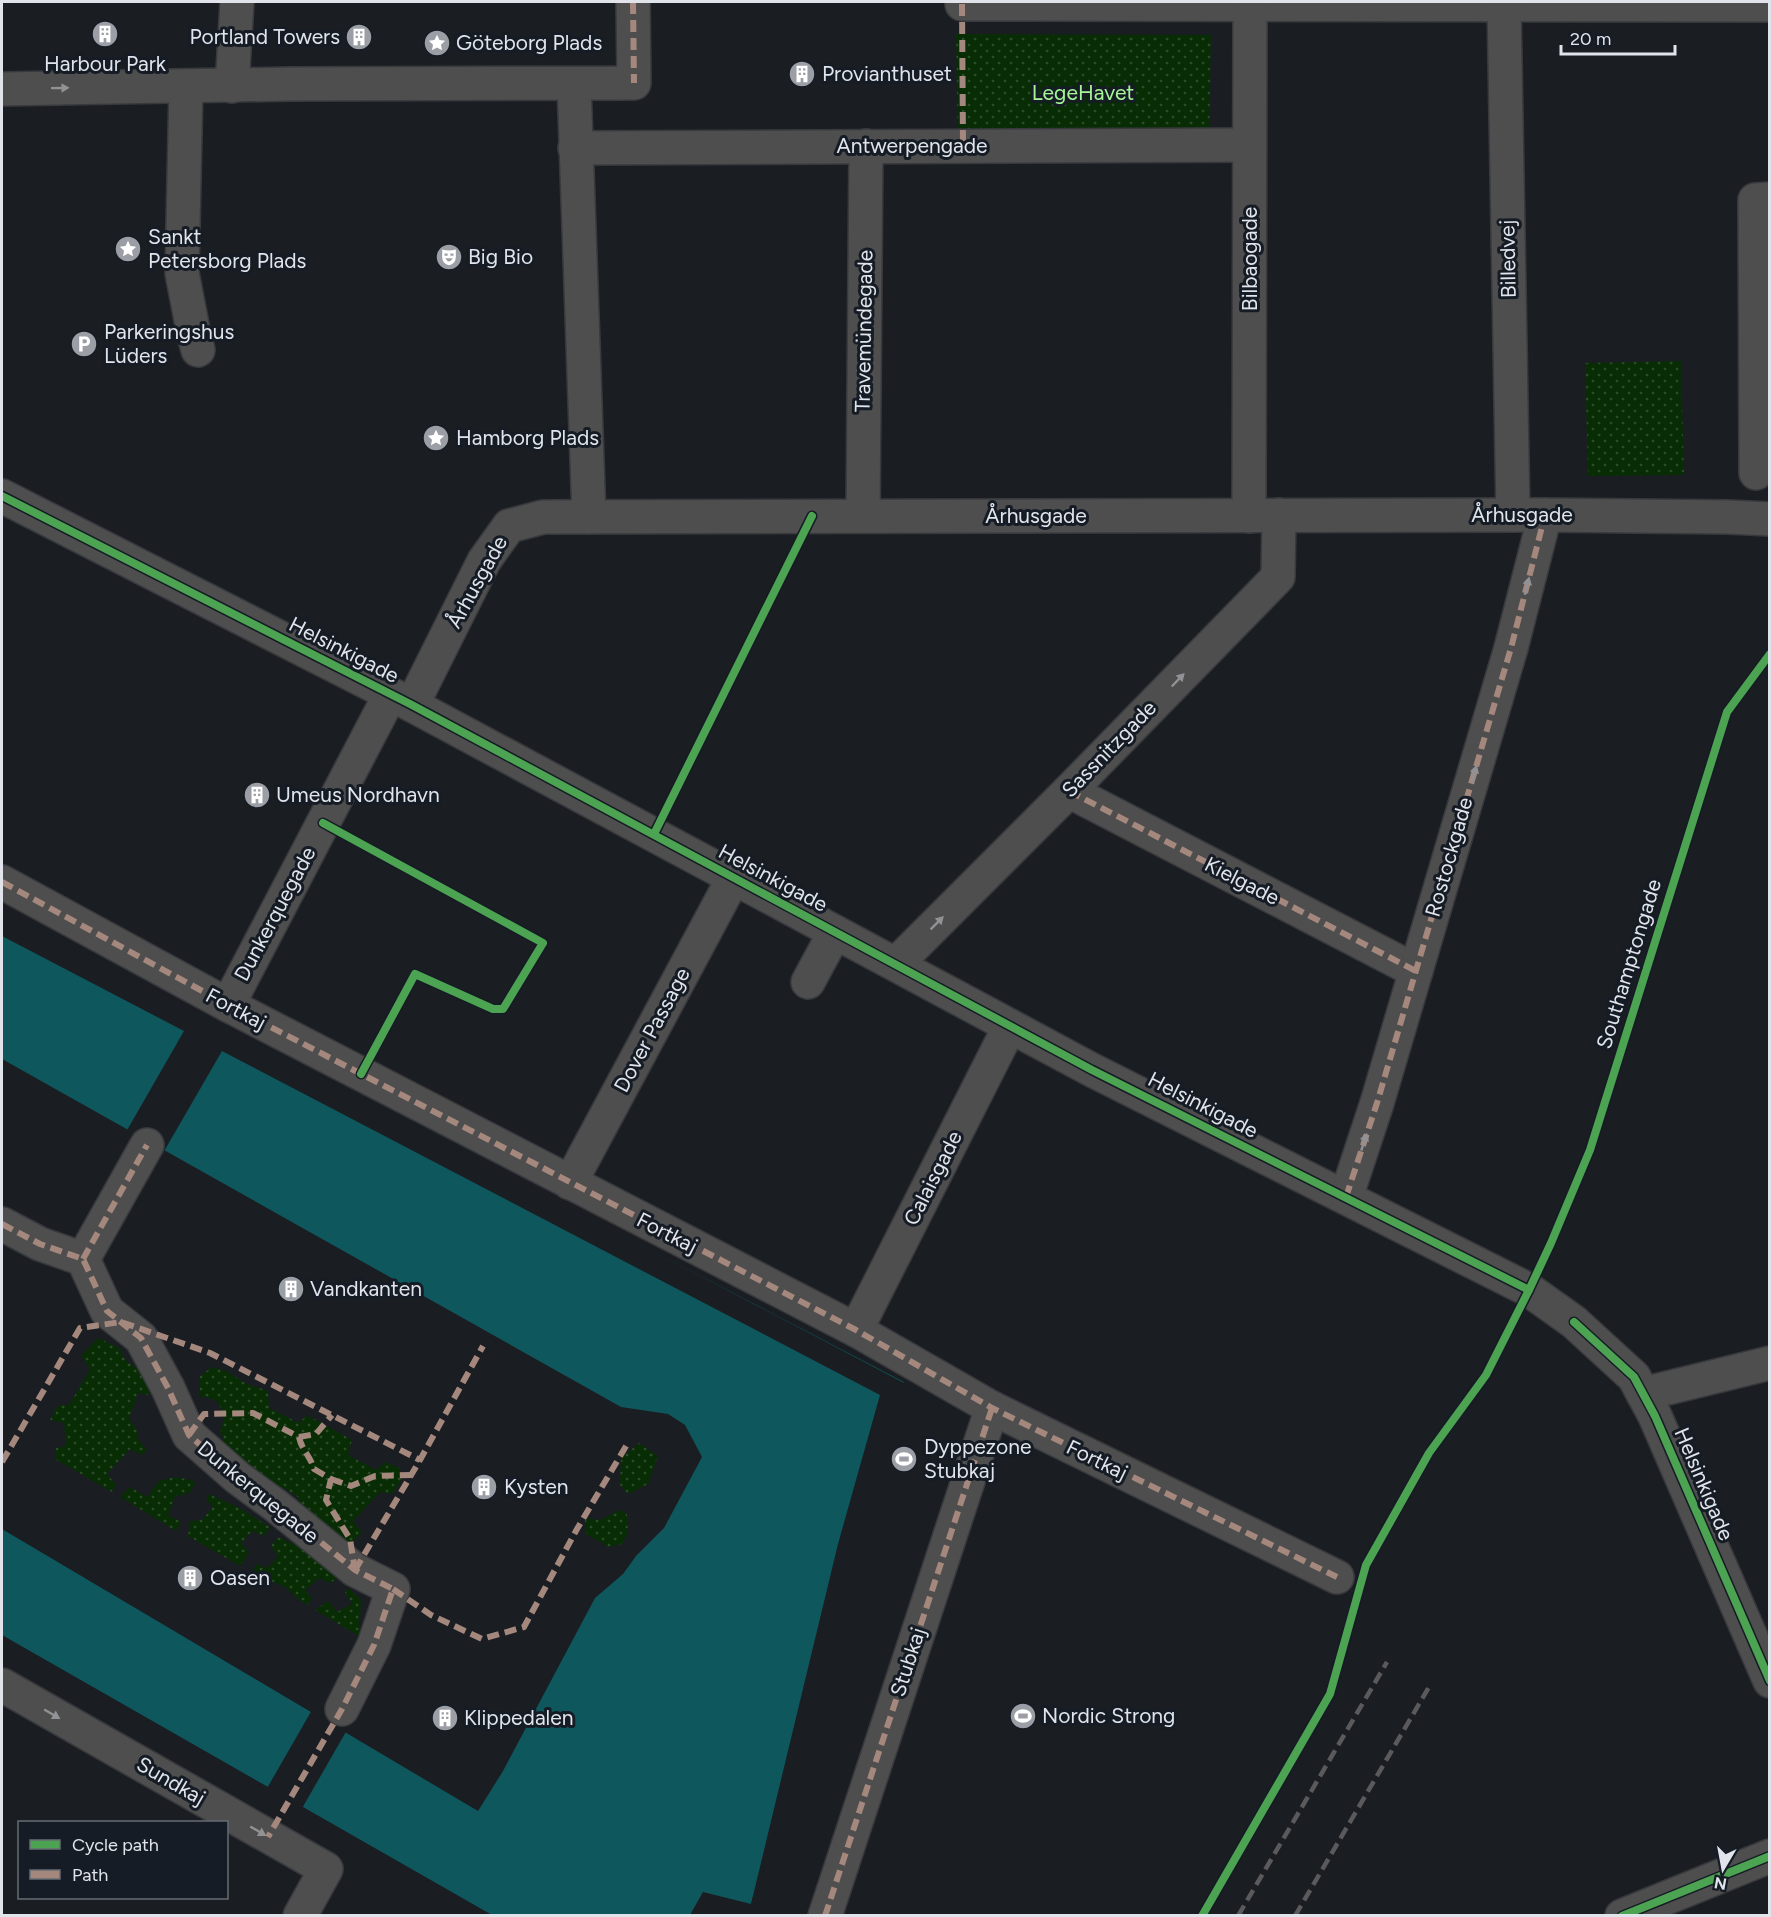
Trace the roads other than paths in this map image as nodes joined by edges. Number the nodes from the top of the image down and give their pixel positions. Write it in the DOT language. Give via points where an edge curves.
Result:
graph roads {
  1 [pos="237,2"];
  2 [pos="633,2"];
  3 [pos="962,3"];
  4 [pos="1250,3"];
  5 [pos="1375,3"];
  6 [pos="1504,4"];
  7 [pos="1770,5"];
  8 [pos="574,84"];
  9 [pos="186,86"];
  10 [pos="232,86"];
  11 [pos="2,89"];
  12 [pos="1249,145"];
  13 [pos="866,146"];
  14 [pos="575,148"];
  15 [pos="1762,199"];
  16 [pos="198,350"];
  17 [pos="1756,473"];
  18 [pos="2,495"];
  19 [pos="1264,515"];
  20 [pos="1513,515"];
  21 [pos="1545,515"];
  22 [pos="863,516"];
  23 [pos="589,517"];
  24 [pos="1770,519"];
  25 [pos="401,700"];
  26 [pos="1069,791"];
  27 [pos="734,878"];
  28 [pos="2,882"];
  29 [pos="835,932"];
  30 [pos="896,964"];
  31 [pos="1416,971"];
  32 [pos="808,982"];
  33 [pos="228,1005"];
  34 [pos="1011,1026"];
  35 [pos="147,1145"];
  36 [pos="570,1183"];
  37 [pos="1346,1197"];
  38 [pos="2,1224"];
  39 [pos="83,1259"];
  40 [pos="856,1330"];
  41 [pos="1770,1363"];
  42 [pos="1643,1394"];
  43 [pos="992,1408"];
  44 [pos="1337,1577"];
  45 [pos="1770,1681"];
  46 [pos="2,1685"];
  47 [pos="342,1709"];
  48 [pos="1770,1856"];
  49 [pos="300,1916"];
  50 [pos="825,1916"];
  51 [pos="1622,1916"];
  1 -- 10 [label="street"];
  2 -- 8 [label="street" via="634,83"];
  3 -- 4 [label="street"];
  4 -- 5 [label="street"];
  4 -- 12 [label="street, Bilbaogade"];
  5 -- 6 [label="street"];
  6 -- 7 [label="street"];
  6 -- 20 [label="street, Billedvej"];
  8 -- 10 [label="street"];
  8 -- 14 [label="street"];
  9 -- 10 [label="street"];
  11 -- 9 [label="street, one-way"];
  9 -- 16 [label="street" via="182,273"];
  12 -- 13 [label="street, Antwerpengade"];
  12 -- 19 [label="street, Bilbaogade"];
  13 -- 14 [label="street, Antwerpengade"];
  13 -- 22 [label="street, Travemündegade"];
  14 -- 23 [label="street"];
  15 -- 17 [label="street"];
  18 -- 25 [label="street, Helsinkigade"];
  19 -- 20 [label="street, Århusgade"];
  19 -- 22 [label="street, Århusgade"];
  26 -- 19 [label="street, Sassnitzgade, one-way" via="1278,577"];
  20 -- 21 [label="street, Århusgade"];
  21 -- 24 [label="street, Århusgade"];
  31 -- 21 [label="street, Rostockgade, one-way" via="1511,648"];
  22 -- 23 [label="street, Århusgade"];
  23 -- 25 [label="street, Århusgade" via="543,517 508,526"];
  25 -- 27 [label="street, Helsinkigade"];
  25 -- 33 [label="street, Dunkerquegade"];
  30 -- 26 [label="street, Sassnitzgade, one-way"];
  26 -- 31 [label="street, Kielgade"];
  27 -- 29 [label="street, Helsinkigade"];
  27 -- 36 [label="street, Dover Passage"];
  28 -- 33 [label="street, Fortkaj"];
  29 -- 30 [label="street, Helsinkigade"];
  29 -- 32 [label="street"];
  30 -- 34 [label="street, Helsinkigade"];
  37 -- 31 [label="street, Rostockgade, one-way"];
  33 -- 36 [label="street, Fortkaj"];
  34 -- 37 [label="street, Helsinkigade"];
  34 -- 40 [label="street, Calaisgade"];
  35 -- 39 [label="street"];
  36 -- 40 [label="street, Fortkaj"];
  37 -- 42 [label="street, Helsinkigade" via="1530,1290 1574,1322 1634,1377"];
  38 -- 39 [label="street" via="40,1244"];
  39 -- 47 [label="street, Dunkerquegade" via="107,1311 141,1338 189,1435 355,1570 393,1588 374,1645"];
  40 -- 43 [label="street, Fortkaj"];
  41 -- 42 [label="street"];
  42 -- 45 [label="street, Helsinkigade"];
  43 -- 44 [label="street, Fortkaj"];
  43 -- 50 [label="street, Stubkaj"];
  46 -- 49 [label="street, Sundkaj, one-way" via="326,1869"];
  48 -- 51 [label="street"];
}
